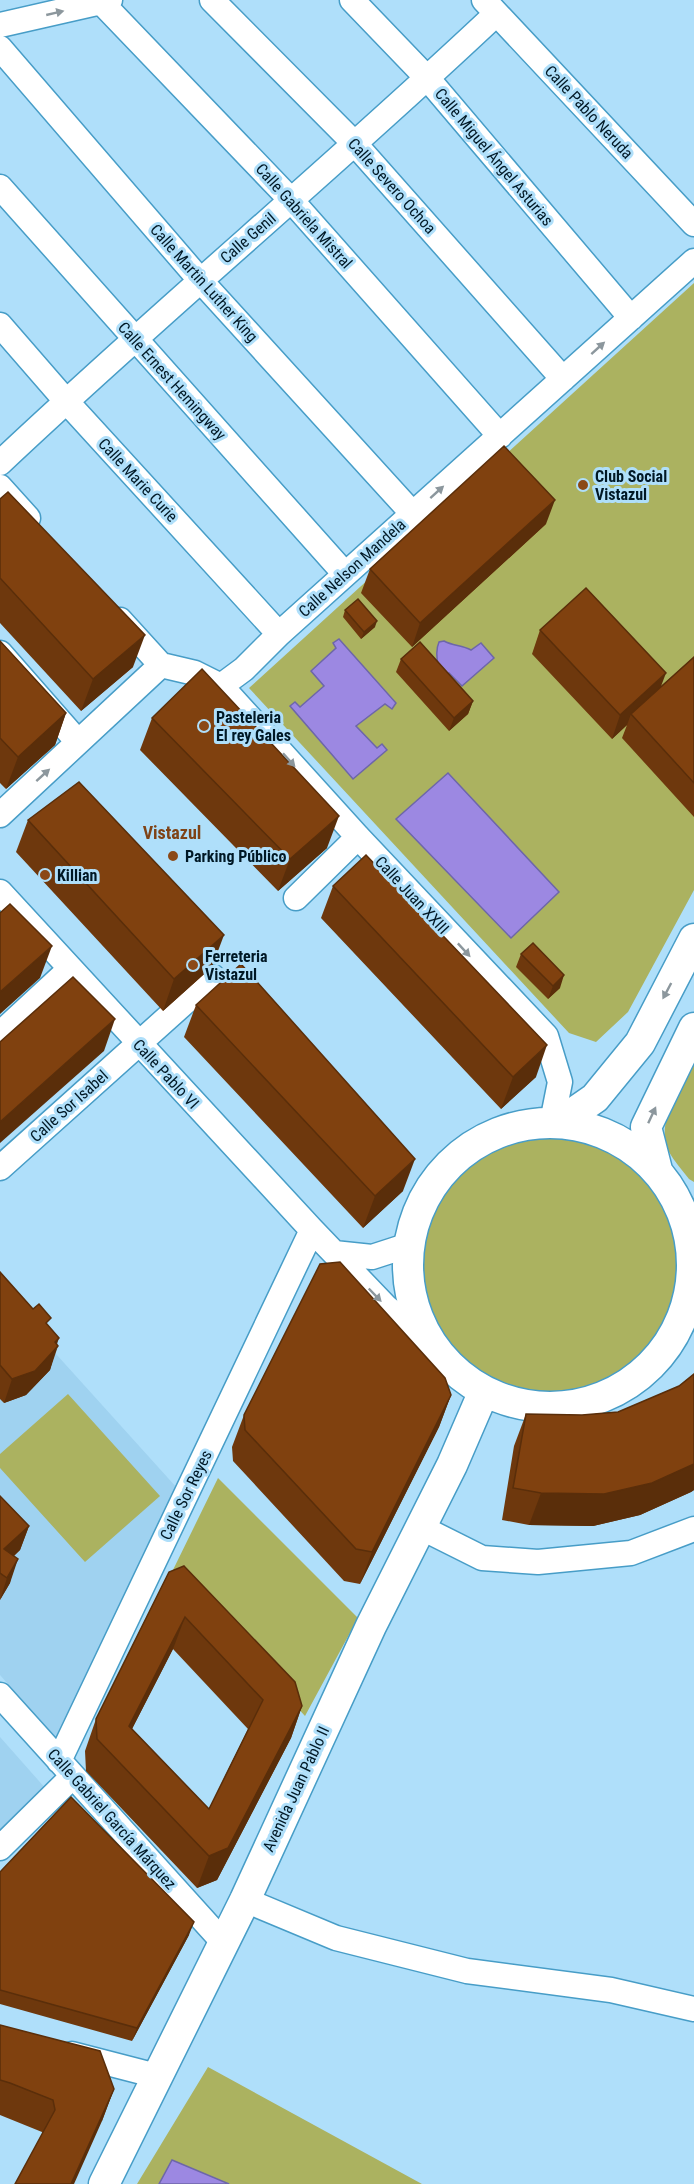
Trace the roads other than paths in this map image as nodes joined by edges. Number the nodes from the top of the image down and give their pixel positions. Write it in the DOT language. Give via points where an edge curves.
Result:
graph roads {
  1 [pos="212,0"];
  2 [pos="352,0"];
  3 [pos="105,1"];
  4 [pos="490,7"];
  5 [pos="0,26"];
  6 [pos="0,48"];
  7 [pos="428,80"];
  8 [pos="355,144"];
  9 [pos="0,187"];
  10 [pos="291,200"];
  11 [pos="694,224"];
  12 [pos="694,261"];
  13 [pos="200,280"];
  14 [pos="631,318"];
  15 [pos="0,325"];
  16 [pos="133,339"];
  17 [pos="563,379"];
  18 [pos="66,401"];
  19 [pos="500,436"];
  20 [pos="0,463"];
  21 [pos="0,487"];
  22 [pos="413,514"];
  23 [pos="46,538"];
  24 [pos="345,574"];
  25 [pos="101,599"];
  26 [pos="279,634"];
  27 [pos="0,654"];
  28 [pos="161,665"];
  29 [pos="221,686"];
  30 [pos="78,742"];
  31 [pos="0,815"];
  32 [pos="357,837"];
  33 [pos="0,892"];
  34 [pos="296,898"];
  35 [pos="694,939"];
  36 [pos="69,969"];
  37 [pos="213,977"];
  38 [pos="694,1028"];
  39 [pos="0,1034"];
  40 [pos="138,1044"];
  41 [pos="555,1123"];
  42 [pos="0,1168"];
  43 [pos="657,1170"];
  44 [pos="691,1224"];
  45 [pos="312,1230"];
  46 [pos="409,1245"];
  47 [pos="334,1253"];
  48 [pos="432,1345"];
  49 [pos="484,1391"];
  50 [pos="420,1527"];
  51 [pos="694,1529"];
  52 [pos="0,1695"];
  53 [pos="66,1768"];
  54 [pos="0,1848"];
  55 [pos="244,1900"];
  56 [pos="224,1943"];
  57 [pos="694,2009"];
  58 [pos="45,2046"];
  59 [pos="157,2076"];
  60 [pos="104,2184"];
  1 -- 8 [label="street, Calle Severo Ochoa"];
  2 -- 7 [label="street, Calle Miguel Ángel Asturias"];
  5 -- 3 [label="street, one-way"];
  3 -- 10 [label="street, Calle Gabriela Mistral"];
  4 -- 7 [label="street, Calle Genil"];
  4 -- 11 [label="street, Calle Pablo Neruda"];
  6 -- 13 [label="street, Calle Martin Luther King"];
  7 -- 8 [label="street, Calle Genil"];
  7 -- 14 [label="street, Calle Miguel Ángel Asturias"];
  8 -- 10 [label="street, Calle Genil"];
  8 -- 17 [label="street, Calle Severo Ochoa"];
  9 -- 16 [label="street, Calle Ernest Hemingway"];
  10 -- 13 [label="street, Calle Genil"];
  10 -- 19 [label="street, Calle Gabriela Mistral"];
  12 -- 14 [label="street, Calle Nelson Mandela"];
  13 -- 16 [label="street, Calle Genil"];
  13 -- 22 [label="street, Calle Martin Luther King"];
  17 -- 14 [label="street, Calle Nelson Mandela, one-way"];
  15 -- 18 [label="street, Calle Marie Curie"];
  16 -- 18 [label="street, Calle Genil"];
  16 -- 24 [label="street, Calle Ernest Hemingway"];
  17 -- 19 [label="street, Calle Nelson Mandela"];
  18 -- 20 [label="street, Calle Genil"];
  18 -- 26 [label="street, Calle Marie Curie"];
  22 -- 19 [label="street, Calle Nelson Mandela, one-way"];
  21 -- 23 [label="street"];
  22 -- 24 [label="street, Calle Nelson Mandela"];
  24 -- 26 [label="street, Calle Nelson Mandela"];
  25 -- 28 [label="street"];
  26 -- 29 [label="street, Calle Nelson Mandela"];
  27 -- 30 [label="street"];
  28 -- 29 [label="street" via="195,673"];
  28 -- 30 [label="street"];
  29 -- 32 [label="street, Calle Juan XXIII, one-way"];
  31 -- 30 [label="street, one-way"];
  32 -- 34 [label="street"];
  32 -- 41 [label="street, Calle Juan XXIII, one-way" via="546,1036 560,1082"];
  33 -- 36 [label="street, Calle Pablo VI"];
  35 -- 41 [label="main road, one-way" via="640,1043 595,1098"];
  36 -- 39 [label="street"];
  36 -- 40 [label="street, Calle Pablo VI"];
  37 -- 40 [label="street, Calle Sor Isabel"];
  43 -- 38 [label="main road, one-way" via="646,1127"];
  40 -- 42 [label="street, Calle Sor Isabel"];
  40 -- 45 [label="street, Calle Pablo VI"];
  41 -- 43 [label="main road" via="596,1130 629,1146"];
  41 -- 46 [label="main road" via="511,1128 474,1145 450,1164 420,1206"];
  43 -- 44 [label="main road"];
  44 -- 49 [label="main road" via="693,1271 683,1318 652,1364 621,1389 577,1405 529,1406"];
  45 -- 47 [label="street, Calle Pablo VI"];
  45 -- 53 [label="street, Calle Sor Reyes"];
  46 -- 47 [label="street" via="372,1257"];
  46 -- 48 [label="main road" via="408,1280 416,1314"];
  47 -- 48 [label="street, Calle Pablo VI, one-way" via="386,1307"];
  48 -- 49 [label="main road" via="455,1371"];
  49 -- 50 [label="main road, Avenida Juan Pablo II"];
  50 -- 51 [label="street" via="482,1558 538,1562 631,1552"];
  50 -- 55 [label="main road, Avenida Juan Pablo II"];
  52 -- 53 [label="street, Calle Gabriel García Márquez"];
  53 -- 54 [label="street, Calle Sor Reyes"];
  53 -- 56 [label="street, Calle Gabriel García Márquez"];
  55 -- 56 [label="main road, Avenida Juan Pablo II"];
  55 -- 57 [label="street" via="336,1938 467,1971 611,1990"];
  56 -- 59 [label="main road, Avenida Juan Pablo II"];
  58 -- 59 [label="street"];
  59 -- 60 [label="main road, Avenida Juan Pablo II"];
}
